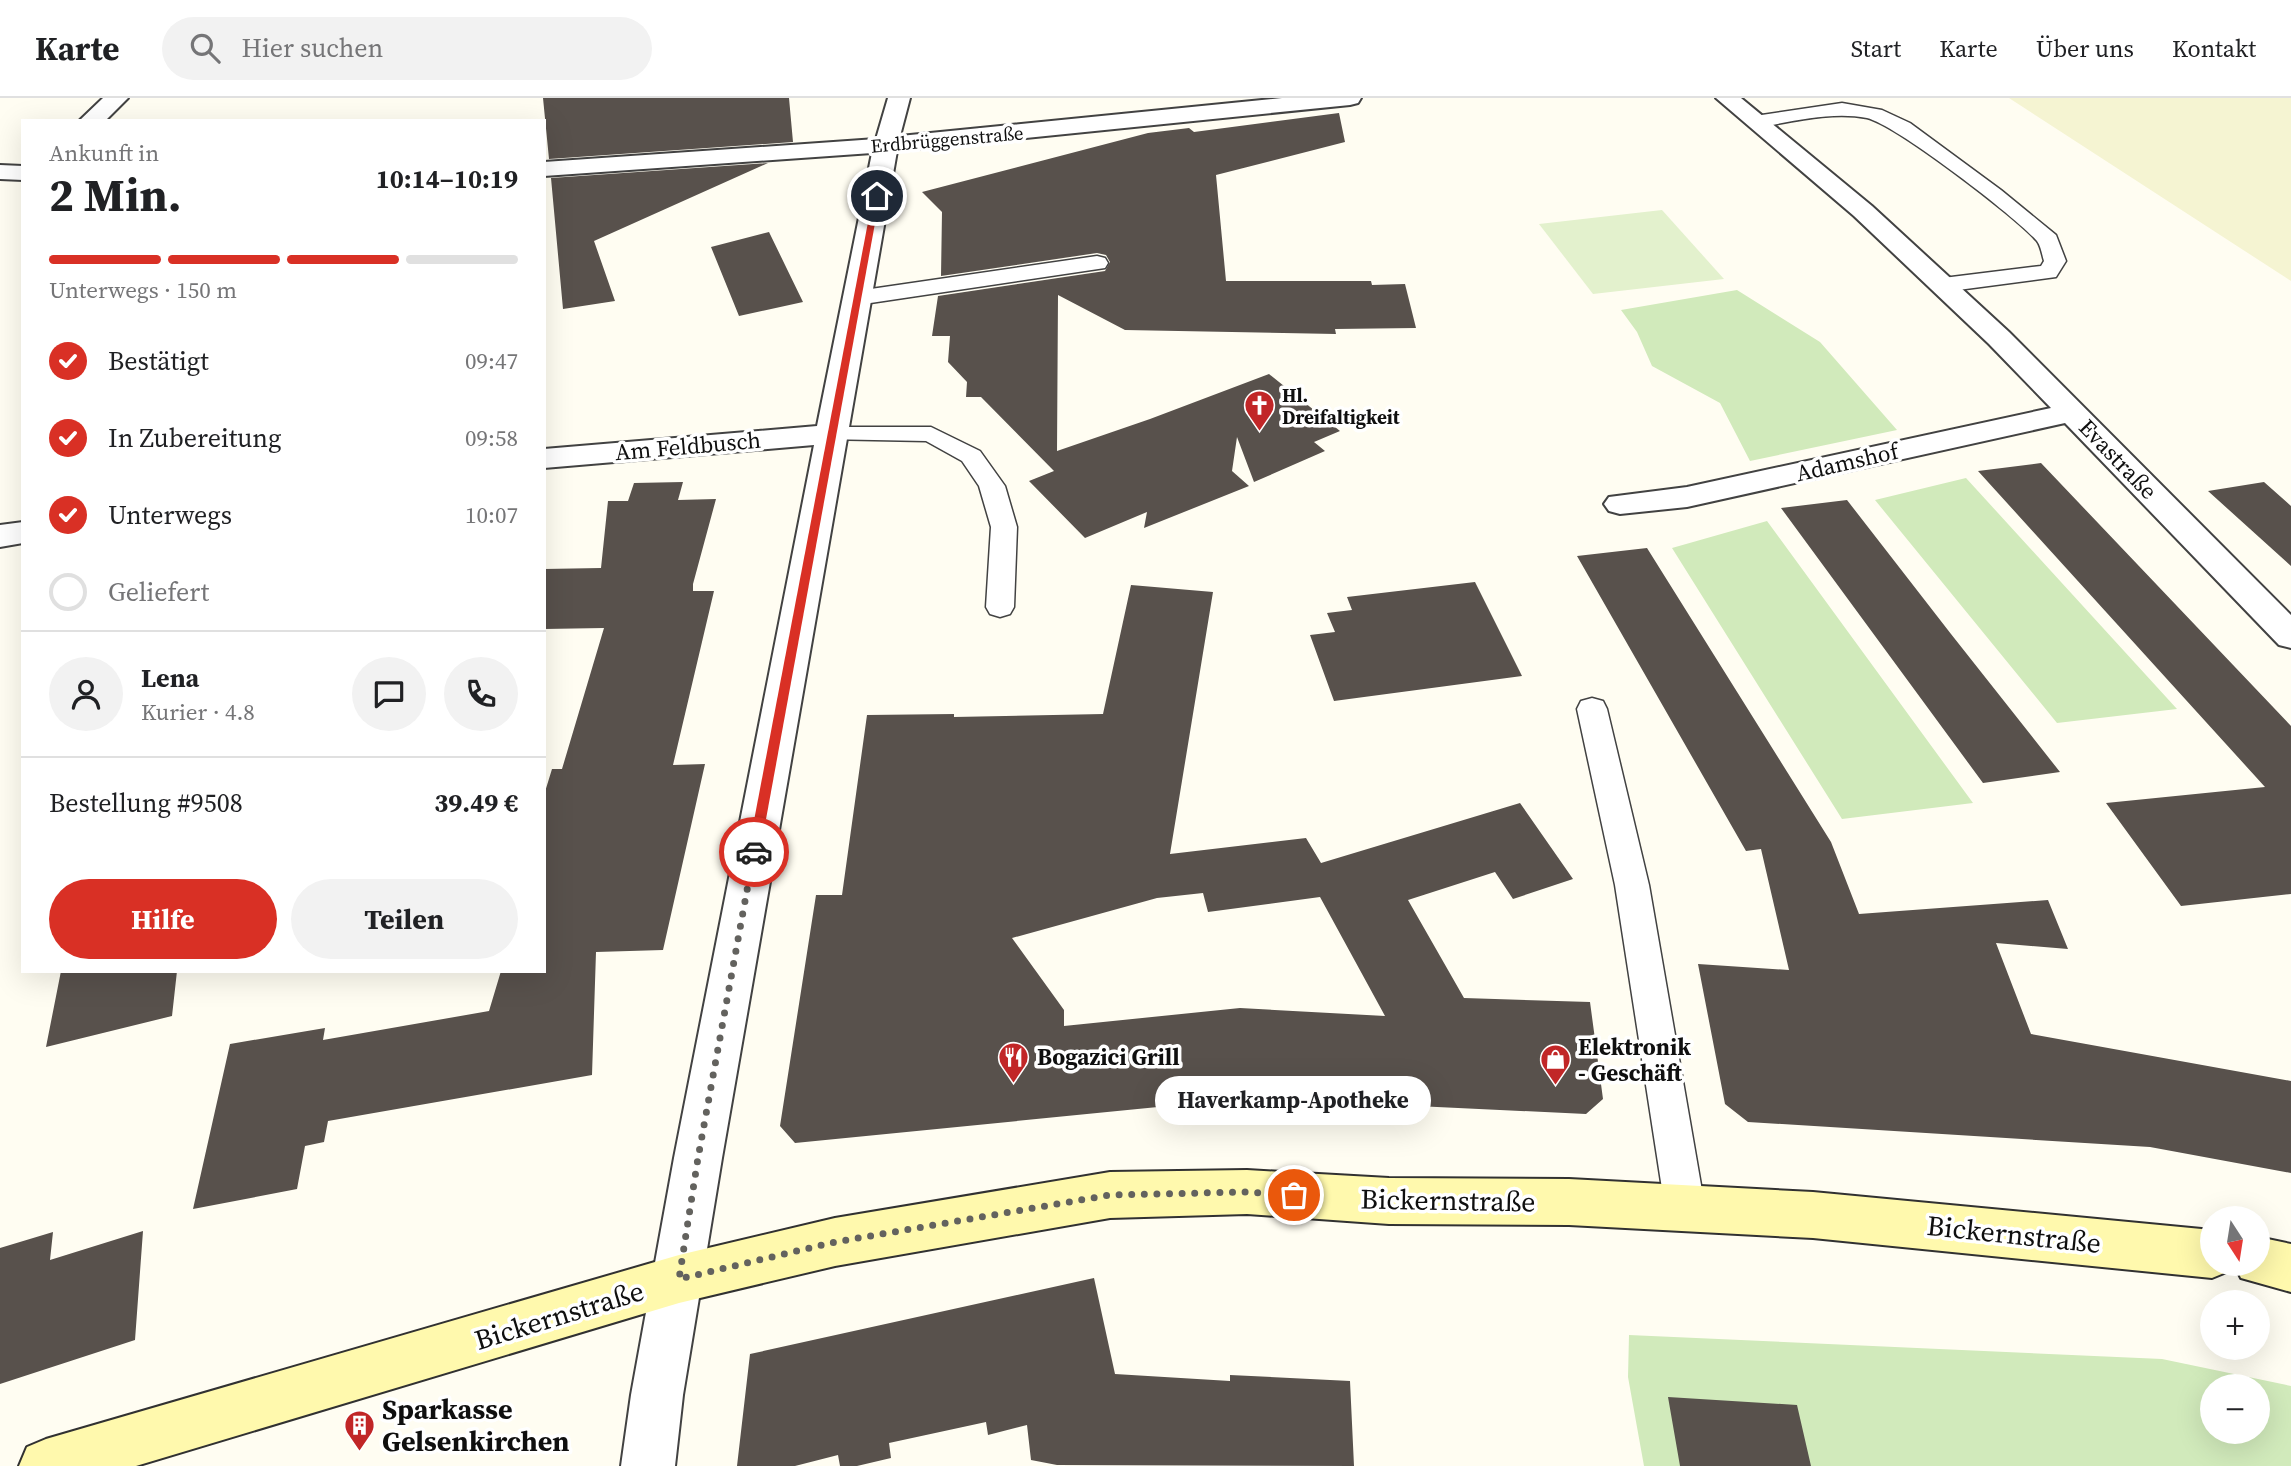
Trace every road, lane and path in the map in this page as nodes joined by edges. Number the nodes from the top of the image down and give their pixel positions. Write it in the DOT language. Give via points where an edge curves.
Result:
graph roads {
  1 [pos="117,98"];
  2 [pos="899,98"];
  3 [pos="1350,98"];
  4 [pos="1727,98"];
  5 [pos="93,119"];
  6 [pos="1755,122"];
  7 [pos="886,145"];
  8 [pos="546,169"];
  9 [pos="0,172"];
  10 [pos="21,173"];
  11 [pos="1097,263"];
  12 [pos="1943,285"];
  13 [pos="857,298"];
  14 [pos="2073,412"];
  15 [pos="831,434"];
  16 [pos="546,459"];
  17 [pos="1620,504"];
  18 [pos="21,532"];
  19 [pos="0,536"];
  20 [pos="1000,607"];
  21 [pos="2291,636"];
  22 [pos="1592,709"];
  23 [pos="1685,1208"];
  24 [pos="2200,1253"];
  25 [pos="2270,1264"];
  26 [pos="2291,1268"];
  27 [pos="679,1279"];
  28 [pos="46,1466"];
  29 [pos="648,1466"];
  1 -- 5 [label="street"];
  2 -- 7 [label="street"];
  3 -- 7 [label="street, Erdbrüggenstraße"];
  4 -- 6 [label="street, Evastraße"];
  6 -- 12 [label="street, Evastraße" via="1863,211"];
  6 -- 12 [label="lane" via="1842,109 1875,114 1903,127 1994,194 2048,240 2055,261 2048,272"];
  7 -- 8 [label="street, Erdbrüggenstraße"];
  7 -- 13 [label="street"];
  9 -- 10 [label="street"];
  11 -- 13 [label="lane"];
  12 -- 14 [label="street, Evastraße"];
  13 -- 15 [label="street"];
  14 -- 17 [label="street, Adamshof" via="1687,497"];
  14 -- 21 [label="street, Evastraße"];
  15 -- 16 [label="street, Am Feldbusch"];
  15 -- 20 [label="lane" via="931,434 971,456 992,486 1004,527"];
  15 -- 27 [label="street"];
  18 -- 19 [label="street"];
  22 -- 23 [label="lane" via="1632,885"];
  23 -- 24 [label="street, Bickernstraße" via="1813,1215"];
  23 -- 27 [label="street, Bickernstraße" via="1247,1192 1110,1195 835,1242"];
  25 -- 26 [label="street"];
  27 -- 28 [label="street, Bickernstraße"];
  27 -- 29 [label="street"];
}
